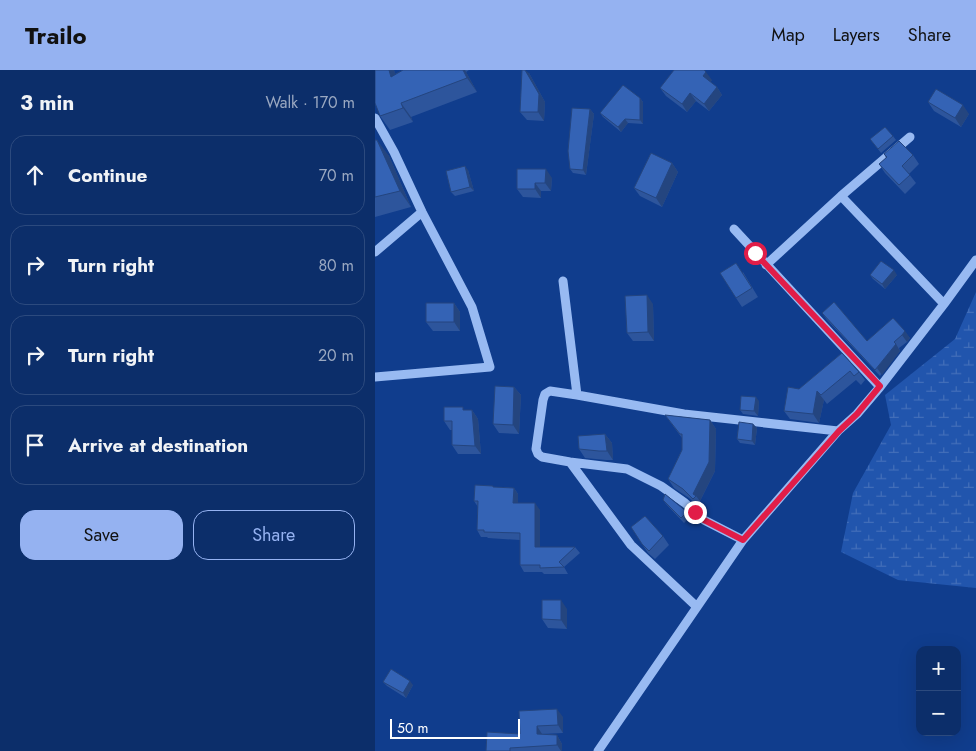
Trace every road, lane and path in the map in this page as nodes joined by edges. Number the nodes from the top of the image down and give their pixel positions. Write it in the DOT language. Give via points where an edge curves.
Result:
graph roads {
  1 [pos="375,118"];
  2 [pos="910,137"];
  3 [pos="841,196"];
  4 [pos="422,212"];
  5 [pos="734,230"];
  6 [pos="375,252"];
  7 [pos="976,260"];
  8 [pos="766,264"];
  9 [pos="563,281"];
  10 [pos="944,304"];
  11 [pos="375,377"];
  12 [pos="880,386"];
  13 [pos="577,396"];
  14 [pos="839,431"];
  15 [pos="570,462"];
  16 [pos="743,540"];
  17 [pos="697,607"];
  18 [pos="598,751"];
  1 -- 4 [label="street"];
  2 -- 3 [label="street"];
  3 -- 8 [label="street"];
  3 -- 10 [label="street"];
  4 -- 6 [label="street"];
  4 -- 11 [label="street" via="472,307 490,367"];
  5 -- 8 [label="street"];
  7 -- 10 [label="street"];
  8 -- 12 [label="street"];
  9 -- 13 [label="street"];
  10 -- 12 [label="street"];
  12 -- 14 [label="street"];
  13 -- 14 [label="street" via="684,414"];
  13 -- 15 [label="street" via="550,391 545,394 536,449 543,457"];
  14 -- 16 [label="street"];
  15 -- 16 [label="street" via="627,468 661,486 704,520"];
  15 -- 17 [label="street" via="631,545"];
  16 -- 17 [label="street"];
  17 -- 18 [label="street"];
}
